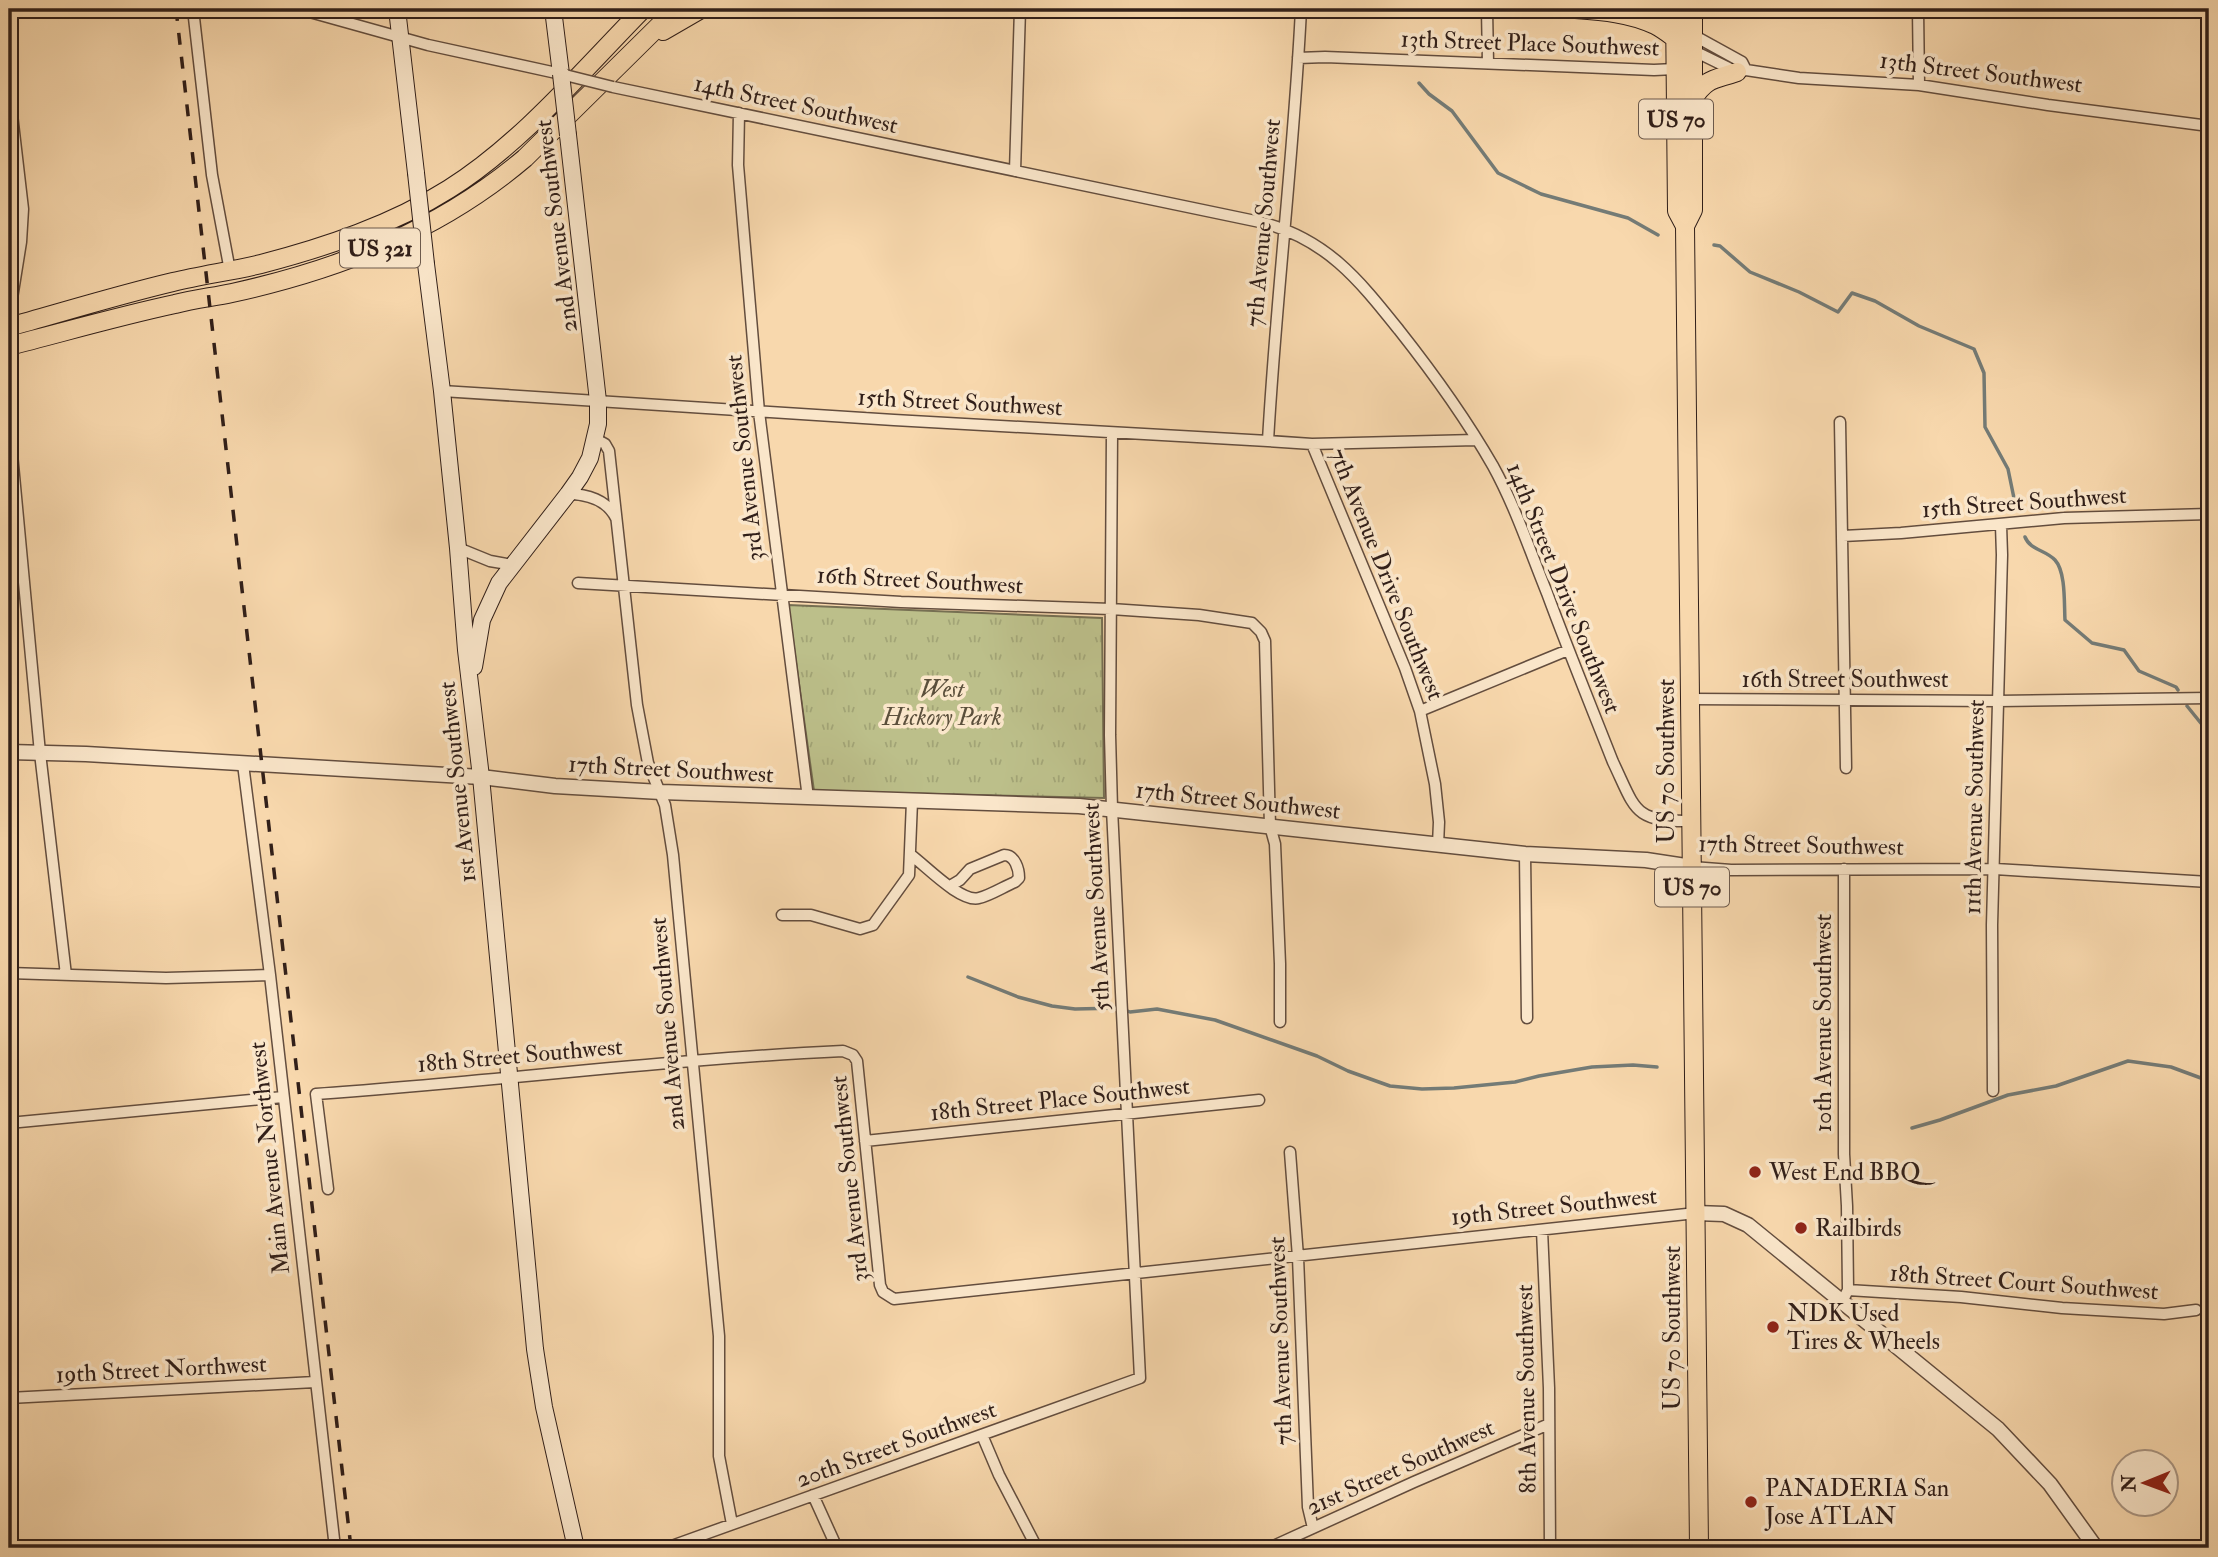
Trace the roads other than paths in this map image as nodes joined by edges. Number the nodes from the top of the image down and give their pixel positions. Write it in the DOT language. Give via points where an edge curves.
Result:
graph roads {
  1 [pos="193,9"];
  2 [pos="299,9"];
  3 [pos="397,9"];
  4 [pos="553,9"];
  5 [pos="643,9"];
  6 [pos="676,9"];
  7 [pos="701,9"];
  8 [pos="1020,9"];
  9 [pos="1301,9"];
  10 [pos="1487,9"];
  11 [pos="1575,9"];
  12 [pos="1651,9"];
  13 [pos="1693,9"];
  14 [pos="1918,9"];
  15 [pos="1682,31"];
  16 [pos="400,36"];
  17 [pos="639,46"];
  18 [pos="1298,58"];
  19 [pos="1488,63"];
  20 [pos="1675,69"];
  21 [pos="1742,71"];
  22 [pos="561,74"];
  23 [pos="1919,85"];
  24 [pos="9,89"];
  25 [pos="1693,99"];
  26 [pos="739,113"];
  27 [pos="2209,125"];
  28 [pos="1015,171"];
  29 [pos="1685,226"];
  30 [pos="1286,229"];
  31 [pos="230,271"];
  32 [pos="9,317"];
  33 [pos="9,327"];
  34 [pos="9,346"];
  35 [pos="442,391"];
  36 [pos="598,401"];
  37 [pos="759,412"];
  38 [pos="9,422"];
  39 [pos="1840,422"];
  40 [pos="1112,433"];
  41 [pos="596,439"];
  42 [pos="1476,440"];
  43 [pos="1268,442"];
  44 [pos="1312,443"];
  45 [pos="568,494"];
  46 [pos="2209,514"];
  47 [pos="618,524"];
  48 [pos="2001,524"];
  49 [pos="1843,536"];
  50 [pos="458,548"];
  51 [pos="513,565"];
  52 [pos="578,583"];
  53 [pos="624,585"];
  54 [pos="781,593"];
  55 [pos="1111,609"];
  56 [pos="1568,650"];
  57 [pos="2209,698"];
  58 [pos="1690,699"];
  59 [pos="1846,699"];
  60 [pos="1998,701"];
  61 [pos="474,708"];
  62 [pos="1420,711"];
  63 [pos="9,752"];
  64 [pos="40,753"];
  65 [pos="243,764"];
  66 [pos="1846,768"];
  67 [pos="481,777"];
  68 [pos="661,792"];
  69 [pos="808,797"];
  70 [pos="912,801"];
  71 [pos="1112,809"];
  72 [pos="1691,821"];
  73 [pos="1270,826"];
  74 [pos="1438,845"];
  75 [pos="1525,854"];
  76 [pos="911,855"];
  77 [pos="1692,867"];
  78 [pos="1844,869"];
  79 [pos="1994,869"];
  80 [pos="2209,882"];
  81 [pos="950,886"];
  82 [pos="782,915"];
  83 [pos="9,973"];
  84 [pos="66,975"];
  85 [pos="270,975"];
  86 [pos="1527,1018"];
  87 [pos="1280,1022"];
  88 [pos="853,1055"];
  89 [pos="694,1061"];
  90 [pos="509,1077"];
  91 [pos="1993,1091"];
  92 [pos="283,1097"];
  93 [pos="1259,1100"];
  94 [pos="1128,1113"];
  95 [pos="9,1123"];
  96 [pos="866,1141"];
  97 [pos="1290,1152"];
  98 [pos="328,1189"];
  99 [pos="1696,1213"];
  100 [pos="1542,1230"];
  101 [pos="1298,1257"];
  102 [pos="1136,1274"];
  103 [pos="1845,1296"];
  104 [pos="889,1297"];
  105 [pos="2196,1310"];
  106 [pos="1140,1378"];
  107 [pos="315,1381"];
  108 [pos="9,1398"];
  109 [pos="1549,1424"];
  110 [pos="982,1435"];
  111 [pos="813,1495"];
  112 [pos="732,1524"];
  113 [pos="1313,1528"];
  114 [pos="1294,1537"];
  115 [pos="684,1545"];
  116 [pos="335,1548"];
  117 [pos="576,1548"];
  118 [pos="666,1548"];
  119 [pos="837,1548"];
  120 [pos="1037,1548"];
  121 [pos="1269,1548"];
  122 [pos="1299,1548"];
  123 [pos="1550,1548"];
  124 [pos="1699,1548"];
  125 [pos="2096,1548"];
  1 -- 31 [label="street" via="212,175"];
  2 -- 16 [label="street, 14th Street Southwest"];
  3 -- 16 [label="main road, 1st Avenue Southwest"];
  4 -- 22 [label="main road, 2nd Avenue Southwest"];
  5 -- 31 [label="main road, US 321" via="522,132 449,189 348,238"];
  6 -- 17 [label="main road, US 321"];
  7 -- 17 [label="main road"];
  8 -- 28 [label="street"];
  9 -- 18 [label="street, 7th Avenue Southwest"];
  10 -- 19 [label="street"];
  11 -- 15 [label="main road, 13th Street Southwest" via="1610,12"];
  12 -- 15 [label="main road, 13th Street Southwest"];
  13 -- 15 [label="main road, US 70 Southwest / US 70"];
  14 -- 23 [label="street"];
  15 -- 20 [label="main road, US 70 Southwest / US 70"];
  15 -- 21 [label="street, 13th Street Southwest"];
  15 -- 25 [label="main road, US 70 Southwest / US 70"];
  16 -- 22 [label="street, 14th Street Southwest"];
  16 -- 35 [label="main road, 1st Avenue Southwest, bridge"];
  17 -- 34 [label="main road, US 321" via="526,158 455,210 405,238 266,284"];
  18 -- 19 [label="street, 13th Street Place Southwest"];
  18 -- 30 [label="street, 7th Avenue Southwest"];
  19 -- 20 [label="street, 13th Street Place Southwest"];
  20 -- 29 [label="main road, US 70 Southwest / US 70" via="1677,211"];
  21 -- 23 [label="street, 13th Street Southwest"];
  21 -- 25 [label="main road" via="1709,81"];
  22 -- 26 [label="street, 14th Street Southwest, bridge"];
  22 -- 36 [label="main road, 2nd Avenue Southwest, bridge"];
  23 -- 27 [label="street, 13th Street Southwest"];
  24 -- 32 [label="street" via="23,209"];
  25 -- 29 [label="main road, US 70 Southwest / US 70" via="1693,210"];
  26 -- 28 [label="street, 14th Street Southwest"];
  26 -- 37 [label="street, 3rd Avenue Southwest" via="738,165"];
  28 -- 30 [label="street, 14th Street Southwest"];
  29 -- 58 [label="main road, US 70 Southwest / US 70"];
  30 -- 42 [label="street, 14th Street Drive Southwest" via="1318,246 1366,289 1442,387"];
  30 -- 43 [label="street, 7th Avenue Southwest"];
  31 -- 33 [label="main road, US 321"];
  35 -- 36 [label="street, 15th Street Southwest"];
  35 -- 50 [label="main road, 1st Avenue Southwest"];
  36 -- 37 [label="street, 15th Street Southwest"];
  36 -- 41 [label="main road, 2nd Avenue Southwest"];
  37 -- 40 [label="street, 15th Street Southwest"];
  37 -- 54 [label="street, 3rd Avenue Southwest"];
  38 -- 64 [label="street"];
  39 -- 49 [label="street"];
  40 -- 43 [label="street, 15th Street Southwest"];
  40 -- 55 [label="street, 5th Avenue Southwest"];
  41 -- 45 [label="main road, 2nd Avenue Southwest"];
  41 -- 47 [label="street, 2nd Avenue Southwest" via="609,451"];
  42 -- 44 [label="street, 15th Street Southwest"];
  42 -- 56 [label="street, 14th Street Drive Southwest" via="1514,511"];
  43 -- 44 [label="street, 15th Street Southwest"];
  44 -- 62 [label="street, 7th Avenue Drive Southwest"];
  45 -- 47 [label="street" via="602,503 612,510"];
  45 -- 51 [label="main road, 2nd Avenue Southwest"];
  46 -- 48 [label="street, 15th Street Southwest" via="2064,517"];
  47 -- 53 [label="street, 2nd Avenue Southwest"];
  48 -- 49 [label="street, 15th Street Southwest"];
  48 -- 60 [label="street, 11th Avenue Southwest"];
  49 -- 59 [label="street"];
  50 -- 51 [label="street"];
  50 -- 61 [label="main road, 1st Avenue Southwest"];
  51 -- 61 [label="main road, 2nd Avenue Southwest" via="482,620 474,660"];
  52 -- 53 [label="street, 16th Street Southwest"];
  53 -- 54 [label="street, 16th Street Southwest"];
  53 -- 68 [label="street, 2nd Avenue Southwest" via="637,705 648,763"];
  54 -- 55 [label="street, 16th Street Southwest"];
  54 -- 69 [label="street, 3rd Avenue Southwest"];
  55 -- 71 [label="street, 5th Avenue Southwest"];
  55 -- 73 [label="street, 16th Street Southwest" via="1243,620 1257,627 1265,641"];
  56 -- 62 [label="street"];
  56 -- 72 [label="street, 14th Street Drive Southwest" via="1632,802 1656,820"];
  57 -- 60 [label="street, 16th Street Southwest"];
  58 -- 59 [label="street, 16th Street Southwest"];
  58 -- 72 [label="main road, US 70 Southwest / US 70"];
  59 -- 60 [label="street, 16th Street Southwest"];
  59 -- 66 [label="street"];
  60 -- 79 [label="street, 11th Avenue Southwest"];
  61 -- 67 [label="main road, 1st Avenue Southwest"];
  62 -- 74 [label="street, 7th Avenue Drive Southwest" via="1435,784"];
  63 -- 64 [label="street, 17th Street Southwest"];
  64 -- 65 [label="street, 17th Street Southwest"];
  64 -- 84 [label="street"];
  65 -- 67 [label="street, 17th Street Southwest"];
  65 -- 85 [label="street, Main Avenue Northwest"];
  67 -- 68 [label="street, 17th Street Southwest"];
  67 -- 90 [label="main road, 1st Avenue Southwest"];
  68 -- 69 [label="street, 17th Street Southwest"];
  68 -- 89 [label="street, 2nd Avenue Southwest" via="673,855"];
  69 -- 70 [label="street, 17th Street Southwest"];
  70 -- 71 [label="street, 17th Street Southwest"];
  70 -- 76 [label="street"];
  71 -- 73 [label="street, 17th Street Southwest"];
  71 -- 94 [label="street, 5th Avenue Southwest"];
  72 -- 77 [label="main road, US 70 Southwest / US 70"];
  73 -- 74 [label="street, 17th Street Southwest"];
  73 -- 87 [label="street" via="1275,844"];
  74 -- 75 [label="street, 17th Street Southwest"];
  75 -- 77 [label="street, 17th Street Southwest"];
  75 -- 86 [label="street"];
  76 -- 81 [label="street"];
  76 -- 82 [label="street" via="905,883 867,928 851,928 811,915"];
  77 -- 78 [label="street, 17th Street Southwest"];
  77 -- 99 [label="main road, US 70 Southwest / US 70"];
  78 -- 79 [label="street, 17th Street Southwest"];
  78 -- 103 [label="street, 10th Avenue Southwest"];
  79 -- 80 [label="street, 17th Street Southwest"];
  79 -- 91 [label="street, 11th Avenue Southwest"];
  81 -- 81 [label="street" via="963,896 978,899 1015,883 1019,872 1013,858 1004,855 970,869"];
  83 -- 84 [label="street"];
  84 -- 85 [label="street"];
  85 -- 92 [label="street, Main Avenue Northwest"];
  88 -- 89 [label="street, 18th Street Southwest" via="843,1051"];
  88 -- 96 [label="street, 3rd Avenue Southwest"];
  89 -- 90 [label="street, 18th Street Southwest"];
  89 -- 112 [label="street, 2nd Avenue Southwest" via="719,1336 719,1456"];
  90 -- 98 [label="street, 18th Street Southwest" via="316,1094"];
  90 -- 117 [label="main road, 1st Avenue Southwest" via="538,1374"];
  92 -- 95 [label="street"];
  92 -- 107 [label="street, Main Avenue Northwest"];
  93 -- 94 [label="street, 18th Street Place Southwest"];
  94 -- 96 [label="street, 18th Street Place Southwest"];
  94 -- 102 [label="street, 5th Avenue Southwest"];
  96 -- 104 [label="street, 3rd Avenue Southwest" via="880,1285"];
  97 -- 101 [label="street, 7th Avenue Southwest"];
  99 -- 100 [label="street, 19th Street Southwest"];
  99 -- 103 [label="street, 19th Street Southwest" via="1724,1214 1748,1225"];
  99 -- 124 [label="main road, US 70 Southwest / US 70"];
  100 -- 101 [label="street, 19th Street Southwest"];
  100 -- 109 [label="street, 8th Avenue Southwest"];
  101 -- 102 [label="street, 19th Street Southwest"];
  101 -- 113 [label="street, 7th Avenue Southwest" via="1308,1507"];
  102 -- 104 [label="street, 19th Street Southwest"];
  102 -- 106 [label="street, 5th Avenue Southwest"];
  103 -- 105 [label="street, 18th Street Court Southwest" via="2151,1314"];
  103 -- 125 [label="street, 19th Street Southwest" via="1998,1429 2050,1484"];
  106 -- 110 [label="street, 20th Street Southwest"];
  107 -- 108 [label="street, 19th Street Northwest"];
  107 -- 116 [label="street, Main Avenue Northwest"];
  109 -- 113 [label="street, 21st Street Southwest"];
  109 -- 123 [label="street, 8th Avenue Southwest"];
  110 -- 111 [label="street, 20th Street Southwest"];
  110 -- 120 [label="street"];
  111 -- 112 [label="street, 20th Street Southwest"];
  111 -- 119 [label="street"];
  112 -- 115 [label="street, 20th Street Southwest"];
  113 -- 114 [label="street, 21st Street Southwest"];
  114 -- 121 [label="street, 21st Street Southwest"];
  114 -- 122 [label="street"];
  115 -- 118 [label="street, 20th Street Southwest"];
}
